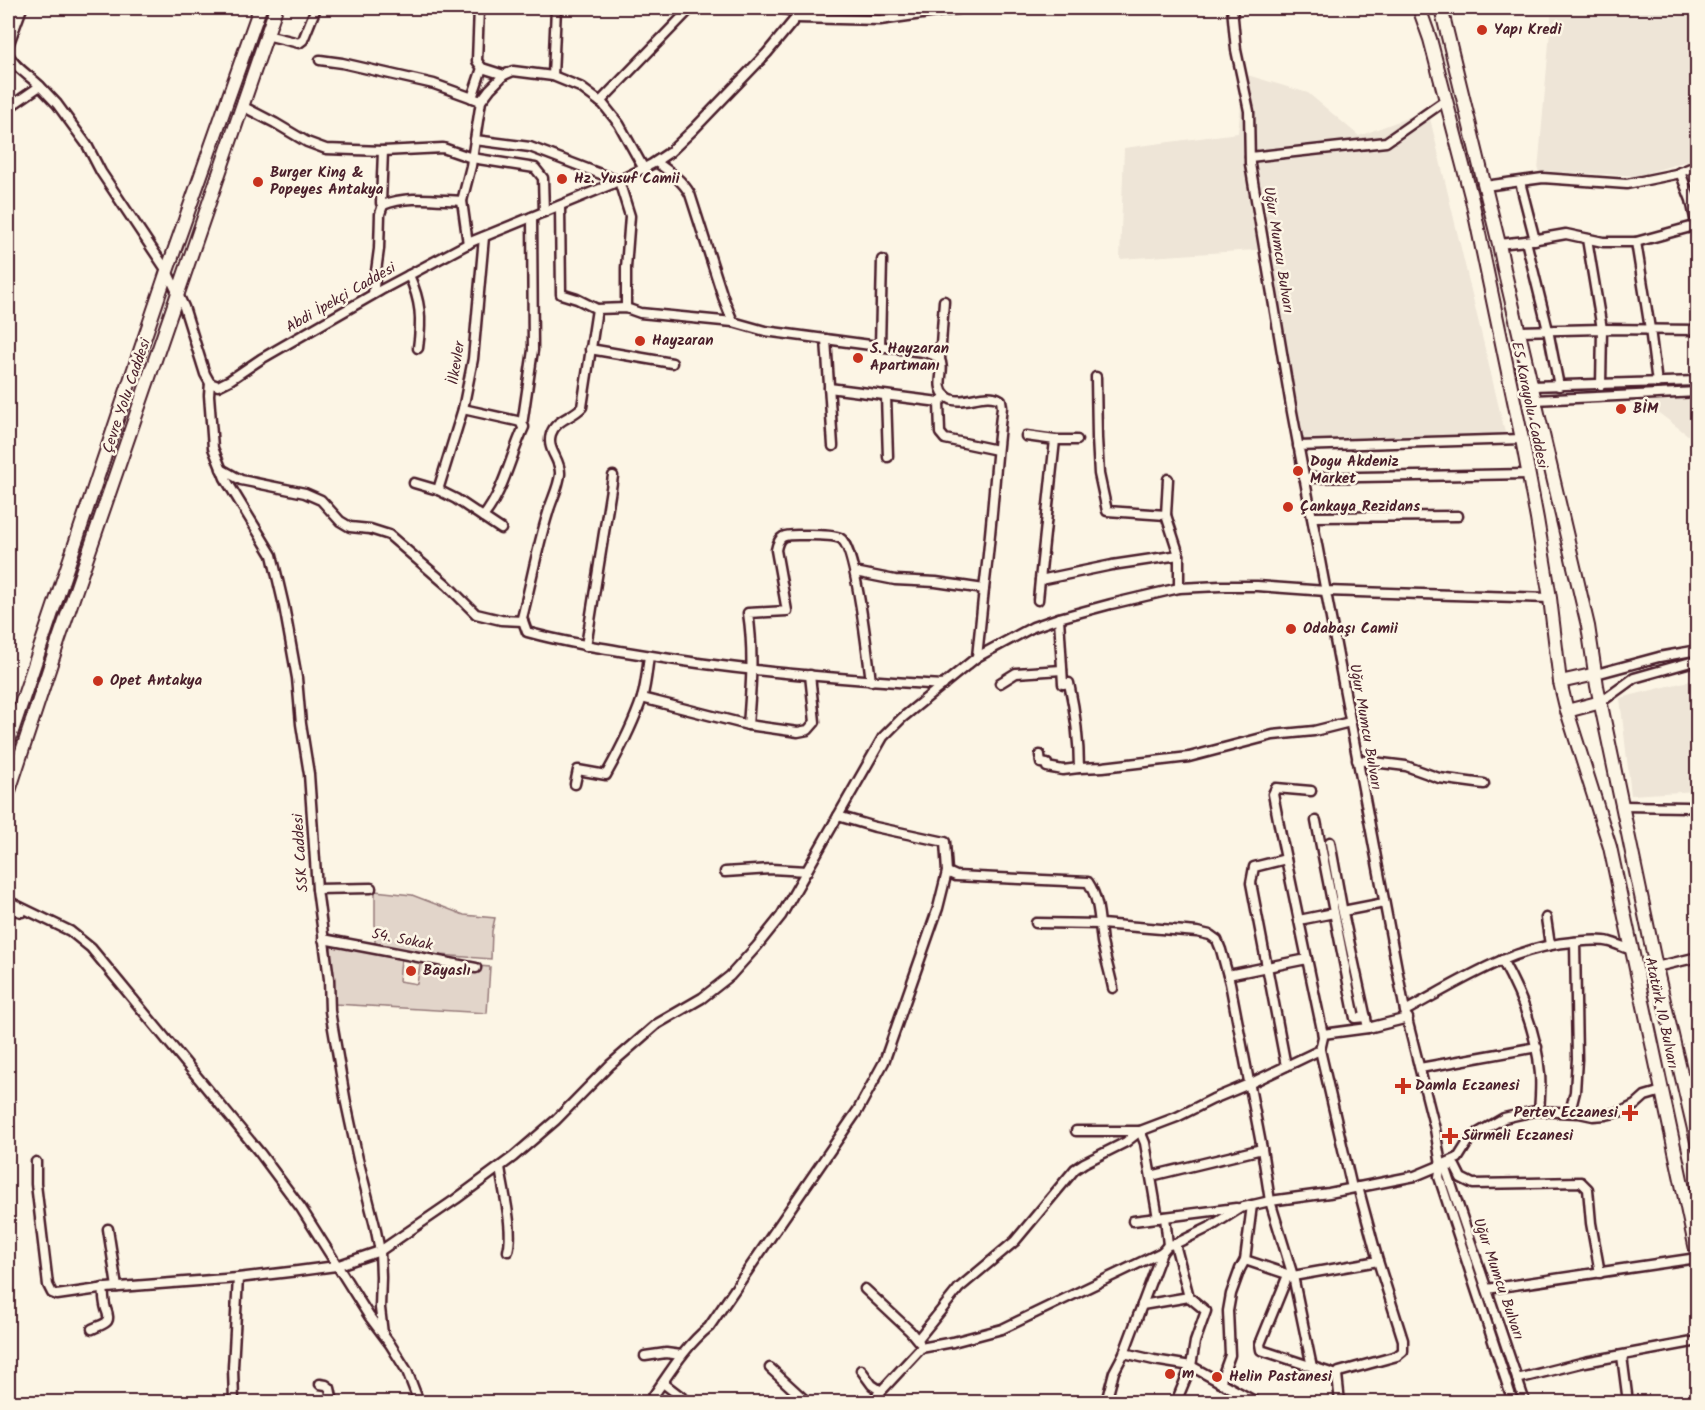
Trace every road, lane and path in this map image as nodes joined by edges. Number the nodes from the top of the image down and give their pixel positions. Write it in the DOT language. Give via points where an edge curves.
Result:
graph roads {
  1 [pos="22,8"];
  2 [pos="260,8"];
  3 [pos="276,8"];
  4 [pos="316,8"];
  5 [pos="479,8"];
  6 [pos="556,8"];
  7 [pos="691,8"];
  8 [pos="780,8"];
  9 [pos="964,8"];
  10 [pos="1232,8"];
  11 [pos="1419,8"];
  12 [pos="1442,8"];
  13 [pos="800,13"];
  14 [pos="266,35"];
  15 [pos="8,46"];
  16 [pos="8,54"];
  17 [pos="320,60"];
  18 [pos="482,68"];
  19 [pos="504,75"];
  20 [pos="553,76"];
  21 [pos="40,86"];
  22 [pos="472,98"];
  23 [pos="1446,100"];
  24 [pos="481,101"];
  25 [pos="600,102"];
  26 [pos="242,106"];
  27 [pos="8,108"];
  28 [pos="475,140"];
  29 [pos="383,151"];
  30 [pos="1250,157"];
  31 [pos="472,158"];
  32 [pos="656,162"];
  33 [pos="1698,165"];
  34 [pos="644,168"];
  35 [pos="1680,172"];
  36 [pos="619,181"];
  37 [pos="1520,182"];
  38 [pos="1485,186"];
  39 [pos="462,201"];
  40 [pos="383,206"];
  41 [pos="560,206"];
  42 [pos="544,212"];
  43 [pos="531,217"];
  44 [pos="1697,225"];
  45 [pos="1698,233"];
  46 [pos="484,237"];
  47 [pos="1587,239"];
  48 [pos="1531,240"];
  49 [pos="1636,242"];
  50 [pos="468,244"];
  51 [pos="1499,244"];
  52 [pos="882,260"];
  53 [pos="167,272"];
  54 [pos="409,275"];
  55 [pos="178,293"];
  56 [pos="374,294"];
  57 [pos="944,301"];
  58 [pos="626,308"];
  59 [pos="597,309"];
  60 [pos="733,322"];
  61 [pos="1602,329"];
  62 [pos="1650,329"];
  63 [pos="1548,330"];
  64 [pos="1698,330"];
  65 [pos="1519,331"];
  66 [pos="826,339"];
  67 [pos="880,346"];
  68 [pos="418,348"];
  69 [pos="591,349"];
  70 [pos="939,359"];
  71 [pos="672,363"];
  72 [pos="1096,377"];
  73 [pos="1698,381"];
  74 [pos="210,383"];
  75 [pos="1657,383"];
  76 [pos="1601,384"];
  77 [pos="1531,386"];
  78 [pos="1558,386"];
  79 [pos="829,388"];
  80 [pos="1698,392"];
  81 [pos="886,396"];
  82 [pos="942,399"];
  83 [pos="1535,400"];
  84 [pos="463,409"];
  85 [pos="522,425"];
  86 [pos="1026,436"];
  87 [pos="1054,440"];
  88 [pos="1077,440"];
  89 [pos="1522,440"];
  90 [pos="833,446"];
  91 [pos="1298,446"];
  92 [pos="997,450"];
  93 [pos="888,457"];
  94 [pos="221,469"];
  95 [pos="1528,474"];
  96 [pos="613,476"];
  97 [pos="1304,478"];
  98 [pos="1168,479"];
  99 [pos="414,483"];
  100 [pos="438,490"];
  101 [pos="1166,516"];
  102 [pos="1458,516"];
  103 [pos="483,517"];
  104 [pos="1312,517"];
  105 [pos="501,529"];
  106 [pos="1179,555"];
  107 [pos="855,572"];
  108 [pos="1040,580"];
  109 [pos="1179,588"];
  110 [pos="984,589"];
  111 [pos="1326,591"];
  112 [pos="1550,598"];
  113 [pos="1038,600"];
  114 [pos="1059,618"];
  115 [pos="523,621"];
  116 [pos="586,646"];
  117 [pos="1698,650"];
  118 [pos="649,656"];
  119 [pos="977,657"];
  120 [pos="1698,660"];
  121 [pos="752,670"];
  122 [pos="1062,670"];
  123 [pos="1596,674"];
  124 [pos="810,675"];
  125 [pos="871,681"];
  126 [pos="1560,682"];
  127 [pos="1000,683"];
  128 [pos="943,685"];
  129 [pos="642,698"];
  130 [pos="1601,702"];
  131 [pos="1567,711"];
  132 [pos="1350,722"];
  133 [pos="748,725"];
  134 [pos="8,744"];
  135 [pos="1040,754"];
  136 [pos="1357,760"];
  137 [pos="1079,768"];
  138 [pos="575,784"];
  139 [pos="1484,784"];
  140 [pos="1311,790"];
  141 [pos="8,794"];
  142 [pos="1622,806"];
  143 [pos="1598,810"];
  144 [pos="1698,810"];
  145 [pos="838,816"];
  146 [pos="1316,821"];
  147 [pos="1330,842"];
  148 [pos="1286,859"];
  149 [pos="807,871"];
  150 [pos="725,872"];
  151 [pos="947,872"];
  152 [pos="371,888"];
  153 [pos="317,889"];
  154 [pos="8,901"];
  155 [pos="1384,903"];
  156 [pos="8,909"];
  157 [pos="1338,912"];
  158 [pos="40,917"];
  159 [pos="1546,918"];
  160 [pos="1299,920"];
  161 [pos="1036,923"];
  162 [pos="1101,924"];
  163 [pos="323,939"];
  164 [pos="1575,942"];
  165 [pos="1550,945"];
  166 [pos="1632,950"];
  167 [pos="1698,957"];
  168 [pos="1307,959"];
  169 [pos="1502,960"];
  170 [pos="1268,967"];
  171 [pos="1656,967"];
  172 [pos="476,968"];
  173 [pos="1228,975"];
  174 [pos="1113,988"];
  175 [pos="1406,1015"];
  176 [pos="1368,1028"];
  177 [pos="1323,1034"];
  178 [pos="1537,1047"];
  179 [pos="1320,1050"];
  180 [pos="1286,1066"];
  181 [pos="1420,1068"];
  182 [pos="1698,1076"];
  183 [pos="1682,1081"];
  184 [pos="1249,1084"];
  185 [pos="1662,1091"];
  186 [pos="1539,1111"];
  187 [pos="1569,1112"];
  188 [pos="1076,1131"];
  189 [pos="1140,1131"];
  190 [pos="1698,1146"];
  191 [pos="1262,1149"];
  192 [pos="36,1162"];
  193 [pos="1441,1165"];
  194 [pos="500,1167"];
  195 [pos="1151,1176"];
  196 [pos="1355,1187"];
  197 [pos="1270,1201"];
  198 [pos="1252,1205"];
  199 [pos="1240,1208"];
  200 [pos="1161,1217"];
  201 [pos="1133,1221"];
  202 [pos="108,1229"];
  203 [pos="1168,1247"];
  204 [pos="380,1251"];
  205 [pos="508,1251"];
  206 [pos="1697,1258"];
  207 [pos="1245,1260"];
  208 [pos="1378,1261"];
  209 [pos="336,1266"];
  210 [pos="1600,1273"];
  211 [pos="1291,1275"];
  212 [pos="238,1278"];
  213 [pos="117,1287"];
  214 [pos="103,1288"];
  215 [pos="866,1289"];
  216 [pos="1487,1289"];
  217 [pos="1189,1297"];
  218 [pos="1142,1305"];
  219 [pos="92,1329"];
  220 [pos="383,1334"];
  221 [pos="1698,1341"];
  222 [pos="919,1344"];
  223 [pos="1124,1353"];
  224 [pos="681,1355"];
  225 [pos="645,1356"];
  226 [pos="1622,1356"];
  227 [pos="1191,1366"];
  228 [pos="1312,1367"];
  229 [pos="770,1368"];
  230 [pos="861,1370"];
  231 [pos="1337,1375"];
  232 [pos="1517,1378"];
  233 [pos="663,1383"];
  234 [pos="1220,1383"];
  235 [pos="320,1384"];
  236 [pos="881,1391"];
  237 [pos="234,1402"];
  238 [pos="333,1402"];
  239 [pos="419,1402"];
  240 [pos="648,1402"];
  241 [pos="688,1402"];
  242 [pos="807,1402"];
  243 [pos="871,1402"];
  244 [pos="1106,1402"];
  245 [pos="1176,1402"];
  246 [pos="1256,1402"];
  247 [pos="1340,1402"];
  248 [pos="1514,1402"];
  249 [pos="1525,1402"];
  250 [pos="1628,1402"];
  1 -- 15 [label="street"];
  2 -- 53 [label="highway, Çevre Yolu Caddesi"];
  3 -- 14 [label="highway, Çevre Yolu Caddesi"];
  4 -- 14 [label="street" via="299,43"];
  5 -- 18 [label="street" via="477,61"];
  6 -- 20 [label="street"];
  7 -- 25 [label="street"];
  8 -- 13 [label="street"];
  9 -- 13 [label="street" via="880,20"];
  10 -- 30 [label="street, Uğur Mumcu Bulvarı" via="1249,111"];
  11 -- 23 [label="highway, E5 Karayolu Caddesi"];
  12 -- 38 [label="highway, E5 Karayolu Caddesi"];
  13 -- 32 [label="street, Abdi İpekçi Caddesi" via="694,129"];
  14 -- 26 [label="highway, Çevre Yolu Caddesi"];
  16 -- 21 [label="street"];
  17 -- 22 [label="street" via="434,84"];
  18 -- 19 [label="street"];
  18 -- 22 [label="street"];
  19 -- 20 [label="street" via="513,71"];
  19 -- 24 [label="street"];
  20 -- 25 [label="street" via="580,87"];
  21 -- 27 [label="street"];
  21 -- 53 [label="street" via="87,144"];
  22 -- 24 [label="street"];
  23 -- 30 [label="street" via="1386,142"];
  23 -- 89 [label="highway, E5 Karayolu Caddesi" via="1472,200"];
  24 -- 28 [label="street"];
  25 -- 34 [label="street" via="619,124"];
  26 -- 29 [label="street" via="326,149"];
  26 -- 55 [label="highway, Çevre Yolu Caddesi"];
  28 -- 31 [label="street"];
  28 -- 36 [label="street" via="530,147"];
  29 -- 31 [label="street" via="443,148"];
  29 -- 40 [label="street"];
  30 -- 91 [label="street, Uğur Mumcu Bulvarı"];
  31 -- 39 [label="street"];
  31 -- 42 [label="street" via="535,168 543,178"];
  32 -- 34 [label="street, Abdi İpekçi Caddesi"];
  32 -- 60 [label="street" via="679,179 690,194"];
  33 -- 35 [label="street"];
  34 -- 36 [label="street, Abdi İpekçi Caddesi"];
  35 -- 37 [label="street" via="1627,184 1544,178"];
  35 -- 44 [label="street"];
  36 -- 41 [label="street, Abdi İpekçi Caddesi"];
  36 -- 58 [label="street" via="630,216"];
  37 -- 38 [label="street"];
  37 -- 48 [label="street"];
  38 -- 51 [label="highway, E5 Karayolu Caddesi"];
  39 -- 40 [label="street" via="418,199 392,201"];
  39 -- 50 [label="street"];
  40 -- 56 [label="street"];
  41 -- 42 [label="street, Abdi İpekçi Caddesi"];
  41 -- 59 [label="street" via="561,294"];
  42 -- 43 [label="street, Abdi İpekçi Caddesi"];
  43 -- 46 [label="street, Abdi İpekçi Caddesi"];
  43 -- 85 [label="street" via="533,350"];
  44 -- 45 [label="street"];
  44 -- 49 [label="street"];
  46 -- 50 [label="street, Abdi İpekçi Caddesi"];
  46 -- 84 [label="street, İlkevler" via="473,359"];
  47 -- 48 [label="street" via="1566,234"];
  47 -- 49 [label="street"];
  47 -- 61 [label="street"];
  48 -- 51 [label="street"];
  48 -- 63 [label="street"];
  49 -- 62 [label="street"];
  50 -- 54 [label="street, Abdi İpekçi Caddesi"];
  51 -- 65 [label="highway, E5 Karayolu Caddesi"];
  52 -- 67 [label="street"];
  53 -- 55 [label="street"];
  53 -- 134 [label="highway, Çevre Yolu Caddesi"];
  54 -- 56 [label="street, Abdi İpekçi Caddesi"];
  54 -- 68 [label="street" via="418,296"];
  55 -- 74 [label="street"];
  55 -- 141 [label="highway, Çevre Yolu Caddesi"];
  56 -- 74 [label="street, Abdi İpekçi Caddesi" via="230,380 218,386"];
  57 -- 70 [label="street"];
  58 -- 59 [label="street"];
  58 -- 60 [label="street" via="640,313"];
  59 -- 69 [label="street"];
  60 -- 66 [label="street"];
  61 -- 62 [label="street"];
  61 -- 63 [label="street"];
  61 -- 76 [label="street"];
  62 -- 64 [label="street"];
  62 -- 75 [label="street"];
  63 -- 65 [label="street"];
  63 -- 78 [label="street"];
  65 -- 77 [label="highway, E5 Karayolu Caddesi"];
  66 -- 67 [label="street"];
  66 -- 79 [label="street"];
  67 -- 70 [label="street" via="923,352"];
  69 -- 71 [label="street"];
  69 -- 115 [label="street" via="582,407 561,420 551,435 550,446 560,464 560,476 547,514"];
  70 -- 82 [label="street"];
  72 -- 101 [label="street" via="1096,438 1107,511"];
  73 -- 75 [label="street"];
  74 -- 94 [label="street, SSK Caddesi" via="213,448"];
  75 -- 76 [label="street"];
  76 -- 78 [label="street"];
  77 -- 78 [label="street"];
  77 -- 83 [label="highway, E5 Karayolu Caddesi"];
  79 -- 81 [label="street"];
  79 -- 90 [label="street"];
  80 -- 83 [label="street"];
  81 -- 82 [label="street"];
  81 -- 93 [label="street"];
  82 -- 92 [label="street" via="940,433 945,439"];
  82 -- 92 [label="street" via="991,396 1001,400"];
  83 -- 123 [label="highway, E5 Karayolu Caddesi"];
  84 -- 85 [label="street"];
  84 -- 100 [label="street, İlkevler"];
  85 -- 103 [label="street" via="500,489"];
  86 -- 87 [label="street"];
  87 -- 88 [label="street"];
  87 -- 108 [label="street"];
  89 -- 91 [label="street"];
  89 -- 95 [label="highway, E5 Karayolu Caddesi"];
  91 -- 97 [label="street, Uğur Mumcu Bulvarı"];
  92 -- 110 [label="street"];
  94 -- 115 [label="street" via="241,480 321,500 350,527 389,535 476,614"];
  94 -- 153 [label="street, SSK Caddesi" via="272,555 284,606 309,774"];
  95 -- 97 [label="street"];
  95 -- 112 [label="highway, E5 Karayolu Caddesi"];
  96 -- 116 [label="street"];
  97 -- 104 [label="street, Uğur Mumcu Bulvarı"];
  98 -- 101 [label="street"];
  99 -- 100 [label="street"];
  100 -- 103 [label="street"];
  101 -- 106 [label="street"];
  102 -- 104 [label="street"];
  103 -- 105 [label="street"];
  104 -- 111 [label="street, Uğur Mumcu Bulvarı"];
  106 -- 108 [label="street"];
  106 -- 109 [label="street"];
  107 -- 110 [label="street"];
  107 -- 121 [label="street" via="839,538 782,537 776,550 787,611 748,613"];
  107 -- 125 [label="street"];
  108 -- 113 [label="street"];
  109 -- 111 [label="street" via="1257,586"];
  109 -- 114 [label="street"];
  110 -- 119 [label="street"];
  111 -- 112 [label="street"];
  111 -- 132 [label="street, Uğur Mumcu Bulvarı"];
  112 -- 126 [label="highway, E5 Karayolu Caddesi"];
  114 -- 119 [label="street" via="1033,627"];
  114 -- 122 [label="street"];
  115 -- 116 [label="street" via="526,632"];
  116 -- 118 [label="street"];
  117 -- 123 [label="street"];
  118 -- 121 [label="street"];
  118 -- 129 [label="street"];
  119 -- 128 [label="street"];
  120 -- 130 [label="street" via="1634,678"];
  121 -- 124 [label="street"];
  121 -- 133 [label="street"];
  122 -- 127 [label="street" via="1016,673"];
  122 -- 137 [label="street" via="1063,684 1069,683 1075,710"];
  123 -- 126 [label="highway"];
  123 -- 130 [label="highway, E5 Karayolu Caddesi"];
  124 -- 125 [label="street"];
  124 -- 133 [label="street" via="814,722 808,730"];
  125 -- 128 [label="street"];
  126 -- 131 [label="highway, E5 Karayolu Caddesi"];
  128 -- 145 [label="street" via="883,736"];
  129 -- 133 [label="street"];
  129 -- 138 [label="street" via="629,733 606,775 578,770"];
  130 -- 131 [label="highway"];
  130 -- 142 [label="highway, E5 Karayolu Caddesi"];
  131 -- 143 [label="highway, E5 Karayolu Caddesi"];
  132 -- 136 [label="street, Uğur Mumcu Bulvarı"];
  132 -- 137 [label="street" via="1273,735 1189,757"];
  135 -- 137 [label="street" via="1041,763 1047,767"];
  136 -- 139 [label="street" via="1406,766 1439,778"];
  136 -- 155 [label="street, Uğur Mumcu Bulvarı"];
  140 -- 148 [label="street" via="1276,788 1273,794"];
  142 -- 144 [label="street"];
  142 -- 171 [label="highway, Atatürk 10 Bulvarı"];
  143 -- 166 [label="highway, Atatürk 10 Bulvarı"];
  145 -- 149 [label="street"];
  145 -- 151 [label="street" via="945,842"];
  146 -- 157 [label="street"];
  147 -- 157 [label="street"];
  148 -- 160 [label="street"];
  148 -- 170 [label="street" via="1254,867 1251,883"];
  149 -- 150 [label="street"];
  149 -- 194 [label="street" via="781,916 730,976 657,1024"];
  151 -- 162 [label="street" via="956,876 1088,882 1095,892"];
  151 -- 224 [label="street" via="884,1062 858,1110 709,1327"];
  152 -- 153 [label="street"];
  153 -- 163 [label="street, SSK Caddesi"];
  154 -- 158 [label="street"];
  155 -- 157 [label="street"];
  155 -- 175 [label="street, Uğur Mumcu Bulvarı"];
  156 -- 158 [label="street"];
  157 -- 160 [label="street"];
  157 -- 176 [label="street"];
  158 -- 209 [label="street" via="70,931 91,948 260,1153 301,1208"];
  159 -- 165 [label="street"];
  160 -- 168 [label="street"];
  161 -- 162 [label="street"];
  162 -- 173 [label="street" via="1210,935 1217,940"];
  162 -- 174 [label="street"];
  163 -- 172 [label="street, 54. Sokak"];
  163 -- 204 [label="street, SSK Caddesi" via="338,1061"];
  164 -- 165 [label="street"];
  164 -- 166 [label="street" via="1608,942"];
  164 -- 187 [label="street" via="1577,1059"];
  165 -- 169 [label="street"];
  166 -- 185 [label="highway, Atatürk 10 Bulvarı"];
  167 -- 171 [label="street"];
  168 -- 170 [label="street"];
  168 -- 177 [label="street"];
  169 -- 175 [label="street"];
  169 -- 178 [label="street" via="1524,1003"];
  170 -- 173 [label="street"];
  170 -- 180 [label="street"];
  171 -- 183 [label="highway, Atatürk 10 Bulvarı"];
  173 -- 184 [label="street"];
  175 -- 176 [label="street"];
  175 -- 181 [label="street, Uğur Mumcu Bulvarı"];
  176 -- 177 [label="street"];
  177 -- 179 [label="street"];
  178 -- 181 [label="street"];
  178 -- 186 [label="street"];
  179 -- 180 [label="street"];
  179 -- 196 [label="street"];
  180 -- 184 [label="street"];
  181 -- 193 [label="street, Uğur Mumcu Bulvarı"];
  182 -- 183 [label="street"];
  183 -- 190 [label="highway, Atatürk 10 Bulvarı"];
  184 -- 189 [label="street"];
  184 -- 191 [label="street"];
  185 -- 187 [label="street" via="1645,1096 1623,1111 1606,1115"];
  185 -- 206 [label="highway, Atatürk 10 Bulvarı"];
  186 -- 187 [label="street"];
  186 -- 193 [label="street" via="1490,1125 1468,1142 1458,1158"];
  188 -- 189 [label="street"];
  189 -- 195 [label="street"];
  189 -- 222 [label="street" via="1076,1169 1016,1241 960,1288"];
  191 -- 195 [label="street"];
  191 -- 197 [label="street"];
  192 -- 214 [label="street" via="48,1285 52,1293"];
  193 -- 196 [label="street" via="1415,1176"];
  193 -- 210 [label="street" via="1455,1166 1461,1178 1473,1184 1581,1182 1588,1189"];
  193 -- 216 [label="street, Uğur Mumcu Bulvarı" via="1446,1169"];
  193 -- 248 [label="street, Uğur Mumcu Bulvarı" via="1439,1177"];
  194 -- 204 [label="street"];
  194 -- 205 [label="street" via="509,1229"];
  195 -- 200 [label="street"];
  196 -- 197 [label="street"];
  196 -- 208 [label="street"];
  197 -- 198 [label="street"];
  197 -- 211 [label="street"];
  198 -- 199 [label="street"];
  198 -- 207 [label="street"];
  199 -- 200 [label="street"];
  199 -- 203 [label="street"];
  200 -- 201 [label="street"];
  200 -- 203 [label="street"];
  202 -- 213 [label="street"];
  203 -- 217 [label="street"];
  203 -- 218 [label="street"];
  203 -- 222 [label="street" via="1002,1329 953,1342"];
  204 -- 209 [label="street"];
  204 -- 220 [label="street, SSK Caddesi"];
  206 -- 210 [label="street"];
  207 -- 211 [label="street"];
  207 -- 234 [label="street" via="1231,1294 1230,1355"];
  208 -- 211 [label="street"];
  208 -- 231 [label="street" via="1403,1351"];
  209 -- 212 [label="street"];
  209 -- 220 [label="street"];
  210 -- 216 [label="street"];
  211 -- 228 [label="street"];
  211 -- 228 [label="street" via="1260,1344 1268,1353"];
  212 -- 213 [label="street"];
  212 -- 237 [label="street" via="232,1367"];
  213 -- 214 [label="street"];
  214 -- 219 [label="street" via="109,1320"];
  215 -- 222 [label="street"];
  216 -- 232 [label="street, Uğur Mumcu Bulvarı"];
  217 -- 218 [label="street"];
  217 -- 227 [label="street" via="1206,1311"];
  218 -- 223 [label="street"];
  220 -- 239 [label="street" via="407,1371"];
  221 -- 226 [label="street"];
  222 -- 236 [label="street"];
  223 -- 227 [label="street"];
  223 -- 244 [label="street"];
  224 -- 225 [label="street"];
  224 -- 233 [label="street"];
  226 -- 232 [label="street"];
  226 -- 250 [label="street"];
  227 -- 234 [label="street"];
  227 -- 245 [label="street"];
  228 -- 231 [label="street"];
  229 -- 242 [label="street"];
  230 -- 236 [label="street"];
  231 -- 247 [label="street"];
  232 -- 249 [label="street, Uğur Mumcu Bulvarı"];
  233 -- 240 [label="street"];
  233 -- 241 [label="street"];
  234 -- 246 [label="street"];
  235 -- 238 [label="street" via="330,1388"];
  236 -- 243 [label="street"];
}
